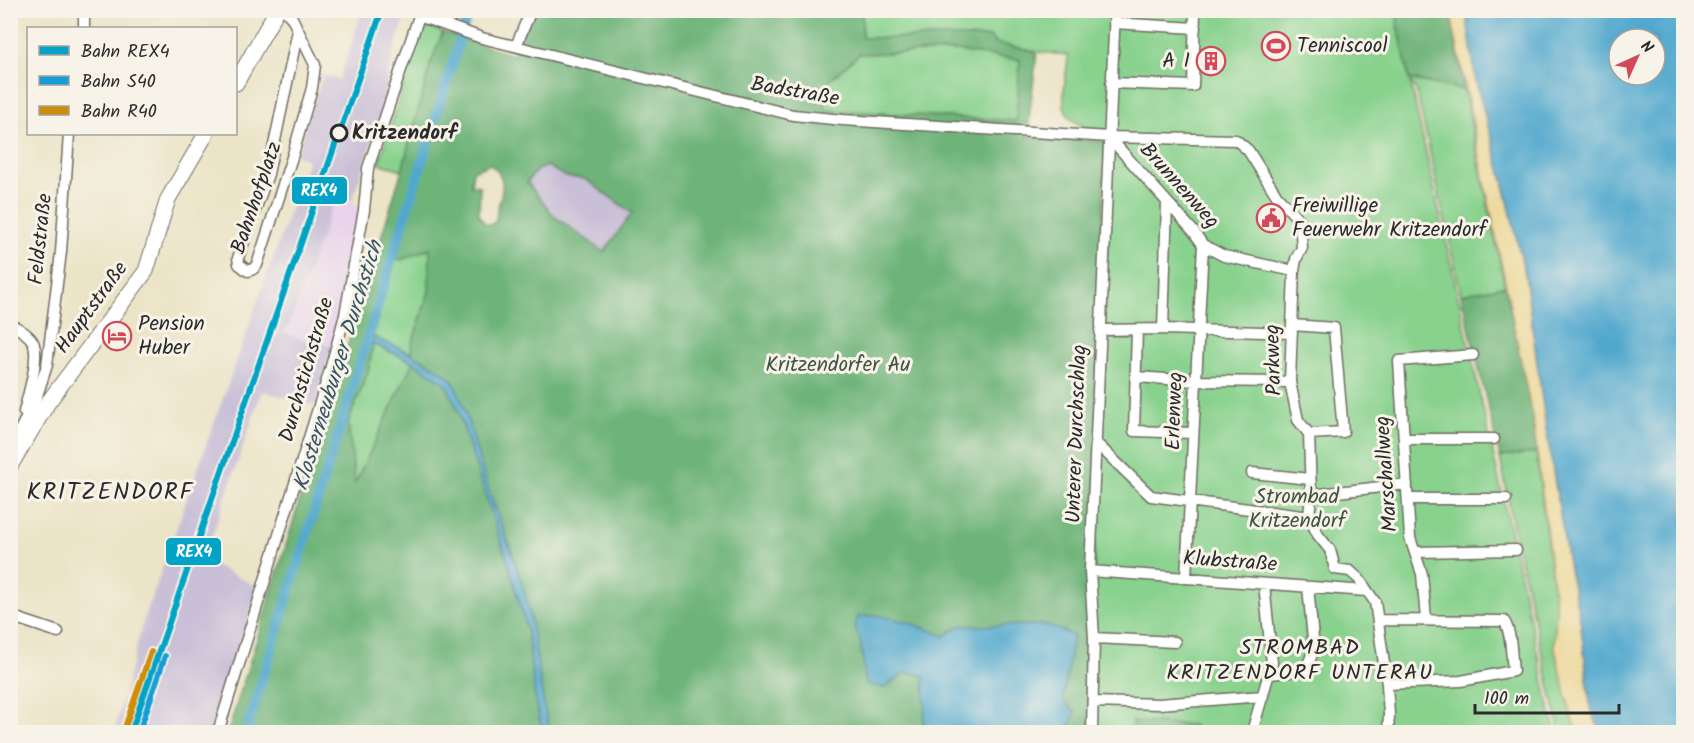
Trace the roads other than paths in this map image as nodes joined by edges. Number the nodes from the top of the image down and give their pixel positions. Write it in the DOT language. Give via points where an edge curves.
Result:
graph roads {
  1 [pos="84,10"];
  2 [pos="278,10"];
  3 [pos="285,10"];
  4 [pos="531,10"];
  5 [pos="1115,10"];
  6 [pos="1196,10"];
  7 [pos="420,13"];
  8 [pos="1114,24"];
  9 [pos="84,27"];
  10 [pos="1195,28"];
  11 [pos="298,30"];
  12 [pos="516,46"];
  13 [pos="237,82"];
  14 [pos="1111,83"];
  15 [pos="69,135"];
  16 [pos="205,135"];
  17 [pos="1109,137"];
  18 [pos="1167,202"];
  19 [pos="1203,245"];
  20 [pos="1294,271"];
  21 [pos="10,324"];
  22 [pos="1163,329"];
  23 [pos="1292,329"];
  24 [pos="1100,330"];
  25 [pos="1137,330"];
  26 [pos="1197,331"];
  27 [pos="1473,355"];
  28 [pos="1137,377"];
  29 [pos="1196,381"];
  30 [pos="1290,382"];
  31 [pos="20,430"];
  32 [pos="1193,433"];
  33 [pos="1309,434"];
  34 [pos="1405,439"];
  35 [pos="1494,439"];
  36 [pos="1096,443"];
  37 [pos="10,449"];
  38 [pos="10,466"];
  39 [pos="1252,473"];
  40 [pos="1310,479"];
  41 [pos="1407,484"];
  42 [pos="1311,495"];
  43 [pos="1506,498"];
  44 [pos="1409,499"];
  45 [pos="1191,501"];
  46 [pos="1309,517"];
  47 [pos="1516,550"];
  48 [pos="1416,552"];
  49 [pos="1090,571"];
  50 [pos="1186,578"];
  51 [pos="1264,584"];
  52 [pos="1308,587"];
  53 [pos="1367,591"];
  54 [pos="10,616"];
  55 [pos="1378,620"];
  56 [pos="1426,620"];
  57 [pos="58,632"];
  58 [pos="1094,638"];
  59 [pos="1175,642"];
  60 [pos="1270,675"];
  61 [pos="1387,684"];
  62 [pos="1263,696"];
  63 [pos="1094,702"];
  64 [pos="218,732"];
  65 [pos="1092,732"];
  66 [pos="1252,732"];
  67 [pos="1388,732"];
  1 -- 9 [label="street"];
  2 -- 13 [label="main road"];
  3 -- 11 [label="street, Bahnhofplatz"];
  4 -- 12 [label="street"];
  5 -- 8 [label="street, Unterer Durchschlag"];
  6 -- 10 [label="street"];
  7 -- 12 [label="street, Badstraße" via="441,25"];
  7 -- 64 [label="street, Durchstichstraße" via="368,168 345,315 330,370"];
  8 -- 10 [label="street"];
  8 -- 14 [label="street, Unterer Durchschlag"];
  10 -- 14 [label="street" via="1193,86"];
  11 -- 11 [label="street, Bahnhofplatz" via="268,174 238,258 248,271 257,265 312,88 315,65"];
  12 -- 17 [label="street, Badstraße" via="793,115"];
  14 -- 17 [label="street, Unterer Durchschlag"];
  15 -- 31 [label="street, Feldstraße" via="47,365"];
  16 -- 38 [label="main road, Hauptstraße" via="168,199 146,271 49,401"];
  17 -- 18 [label="street, Brunnenweg"];
  17 -- 20 [label="street, Badstraße" via="1236,140 1248,150 1300,221 1302,248"];
  17 -- 24 [label="street, Unterer Durchschlag"];
  18 -- 19 [label="street, Brunnenweg"];
  18 -- 22 [label="street"];
  19 -- 20 [label="street, Brunnenweg" via="1224,256"];
  19 -- 26 [label="street, Erlenweg"];
  20 -- 23 [label="street, Parkweg"];
  21 -- 31 [label="street" via="33,342 35,360"];
  22 -- 25 [label="street"];
  22 -- 26 [label="street"];
  23 -- 26 [label="street"];
  23 -- 30 [label="street, Parkweg"];
  23 -- 33 [label="street" via="1334,328 1343,432"];
  24 -- 25 [label="street"];
  24 -- 36 [label="street, Unterer Durchschlag"];
  25 -- 28 [label="street"];
  26 -- 29 [label="street, Erlenweg"];
  27 -- 34 [label="street, Marschallweg" via="1399,360"];
  28 -- 29 [label="street"];
  28 -- 32 [label="street" via="1134,431"];
  29 -- 30 [label="street"];
  29 -- 32 [label="street, Erlenweg"];
  30 -- 33 [label="street, Parkweg" via="1298,420"];
  31 -- 37 [label="street, Feldstraße"];
  32 -- 45 [label="street, Erlenweg"];
  33 -- 40 [label="street, Parkweg"];
  34 -- 35 [label="street"];
  34 -- 41 [label="street, Marschallweg"];
  36 -- 45 [label="street" via="1151,496"];
  36 -- 49 [label="street, Unterer Durchschlag"];
  39 -- 40 [label="street"];
  40 -- 42 [label="street, Parkweg"];
  41 -- 42 [label="street"];
  41 -- 44 [label="street, Marschallweg"];
  42 -- 46 [label="street, Parkweg"];
  43 -- 44 [label="street"];
  44 -- 48 [label="street, Marschallweg" via="1410,538"];
  45 -- 46 [label="street"];
  45 -- 50 [label="street, Erlenweg"];
  46 -- 53 [label="street" via="1330,550 1335,569 1350,571"];
  47 -- 48 [label="street"];
  48 -- 56 [label="street, Marschallweg"];
  49 -- 50 [label="street, Klubstraße"];
  49 -- 58 [label="street, Unterer Durchschlag"];
  50 -- 51 [label="street, Klubstraße"];
  51 -- 52 [label="street, Klubstraße"];
  51 -- 60 [label="street"];
  52 -- 53 [label="street, Klubstraße"];
  52 -- 60 [label="street" via="1314,649 1306,670"];
  53 -- 55 [label="street" via="1375,602"];
  54 -- 57 [label="street"];
  55 -- 56 [label="street"];
  55 -- 61 [label="street"];
  56 -- 61 [label="street" via="1504,621 1513,671 1461,681"];
  58 -- 59 [label="street"];
  58 -- 63 [label="street, Unterer Durchschlag"];
  60 -- 62 [label="street"];
  61 -- 67 [label="street"];
  62 -- 63 [label="street" via="1159,704"];
  62 -- 66 [label="street"];
  63 -- 65 [label="street, Unterer Durchschlag"];
}
